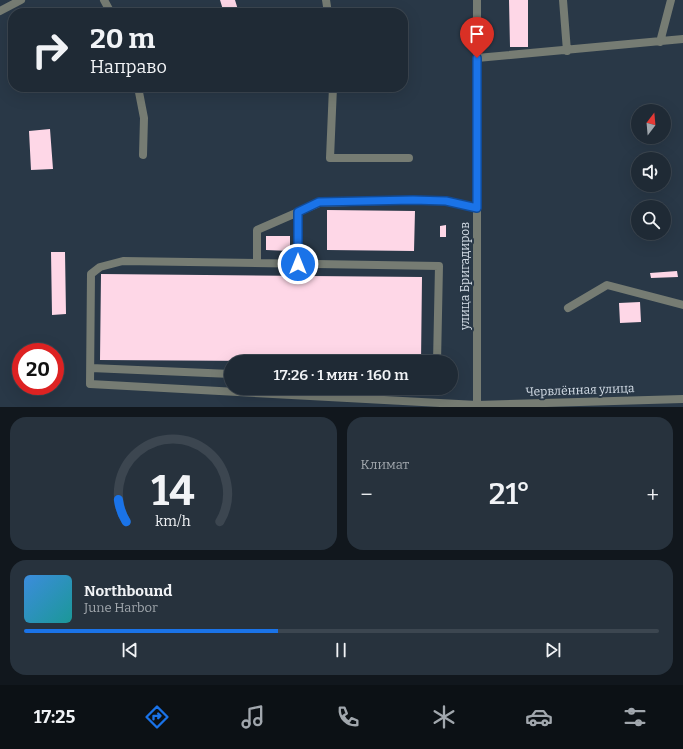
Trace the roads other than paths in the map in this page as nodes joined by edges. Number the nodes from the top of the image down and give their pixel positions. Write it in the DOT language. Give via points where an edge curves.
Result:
graph roads {
  1 [pos="21,0"];
  2 [pos="477,0"];
  3 [pos="563,0"];
  4 [pos="671,0"];
  5 [pos="0,11"];
  6 [pos="683,39"];
  7 [pos="660,42"];
  8 [pos="567,51"];
  9 [pos="477,58"];
  10 [pos="139,92"];
  11 [pos="333,92"];
  12 [pos="143,155"];
  13 [pos="409,158"];
  14 [pos="477,208"];
  15 [pos="298,212"];
  16 [pos="257,263"];
  17 [pos="298,264"];
  18 [pos="683,305"];
  19 [pos="568,308"];
  20 [pos="437,355"];
  21 [pos="91,368"];
  22 [pos="224,374"];
  23 [pos="683,399"];
  24 [pos="477,406"];
  1 -- 5 [label="street"];
  2 -- 9 [label="street, улица Бригадиров"];
  3 -- 8 [label="street"];
  4 -- 7 [label="street"];
  6 -- 7 [label="street"];
  7 -- 8 [label="street"];
  8 -- 9 [label="street"];
  9 -- 14 [label="street, улица Бригадиров"];
  10 -- 12 [label="street" via="144,118"];
  11 -- 13 [label="street" via="330,158"];
  14 -- 15 [label="street" via="446,201 319,202"];
  14 -- 24 [label="street, улица Бригадиров"];
  15 -- 16 [label="street" via="257,230"];
  15 -- 17 [label="street"];
  16 -- 17 [label="street"];
  16 -- 21 [label="street" via="123,261 100,267 91,274"];
  17 -- 20 [label="street" via="439,266"];
  18 -- 19 [label="street" via="608,285"];
  21 -- 22 [label="street"];
  21 -- 24 [label="street, Червлённая улица" via="90,384"];
  23 -- 24 [label="street, Червлённая улица"];
}
